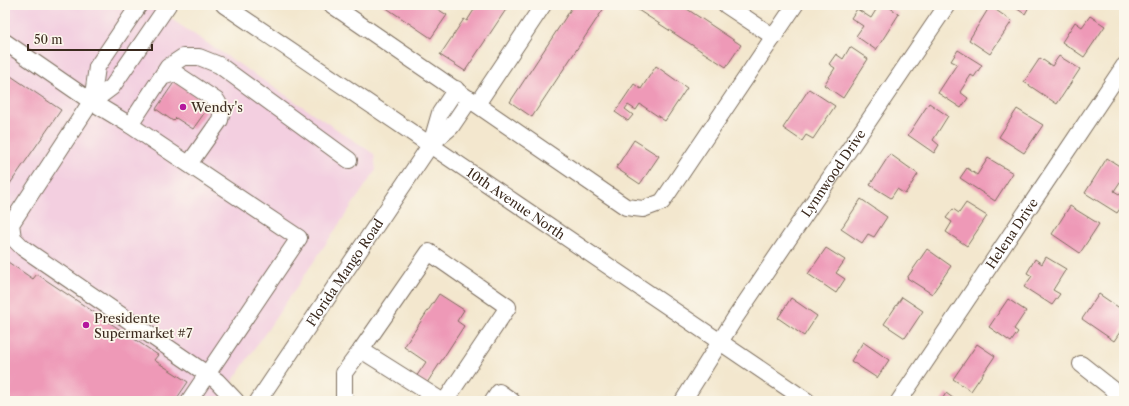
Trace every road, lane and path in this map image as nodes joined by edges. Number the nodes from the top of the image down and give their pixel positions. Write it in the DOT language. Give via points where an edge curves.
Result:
graph roads {
  1 [pos="139,5"];
  2 [pos="168,5"];
  3 [pos="224,5"];
  4 [pos="332,5"];
  5 [pos="543,5"];
  6 [pos="726,5"];
  7 [pos="795,5"];
  8 [pos="947,5"];
  9 [pos="774,37"];
  10 [pos="5,42"];
  11 [pos="1124,66"];
  12 [pos="456,89"];
  13 [pos="473,101"];
  14 [pos="92,102"];
  15 [pos="130,125"];
  16 [pos="431,144"];
  17 [pos="349,160"];
  18 [pos="189,164"];
  19 [pos="720,343"];
  20 [pos="361,350"];
  21 [pos="1081,364"];
  22 [pos="207,375"];
  23 [pos="1124,398"];
  24 [pos="190,401"];
  25 [pos="236,401"];
  26 [pos="258,401"];
  27 [pos="344,401"];
  28 [pos="442,401"];
  29 [pos="445,401"];
  30 [pos="493,401"];
  31 [pos="512,401"];
  32 [pos="683,401"];
  33 [pos="807,401"];
  34 [pos="899,401"];
  1 -- 14 [label="street" via="97,67"];
  2 -- 14 [label="street" via="112,87"];
  3 -- 16 [label="street, 10th Avenue North"];
  4 -- 12 [label="street"];
  5 -- 13 [label="street"];
  6 -- 9 [label="street"];
  7 -- 9 [label="street"];
  8 -- 19 [label="street, Lynnwood Drive"];
  9 -- 13 [label="street" via="662,202 643,209 626,207"];
  10 -- 14 [label="street"];
  11 -- 34 [label="street, Helena Drive"];
  12 -- 13 [label="street"];
  12 -- 16 [label="street" via="440,113"];
  13 -- 16 [label="street" via="451,127"];
  14 -- 15 [label="street"];
  14 -- 22 [label="street" via="11,224 12,238"];
  15 -- 17 [label="street" via="168,67 182,57 199,57 219,65"];
  15 -- 18 [label="street"];
  15 -- 18 [label="street" via="162,77 175,72 217,102 222,110 220,120"];
  16 -- 19 [label="street, 10th Avenue North"];
  16 -- 26 [label="street, Florida Mango Road"];
  18 -- 22 [label="street" via="299,238"];
  19 -- 32 [label="street, Lynnwood Drive"];
  19 -- 33 [label="street, 10th Avenue North"];
  20 -- 27 [label="street" via="344,373"];
  20 -- 28 [label="street"];
  20 -- 29 [label="street" via="429,252 508,307"];
  21 -- 23 [label="street"];
  22 -- 24 [label="street"];
  22 -- 25 [label="street" via="217,381"];
  30 -- 31 [label="street" via="499,392"];
}
